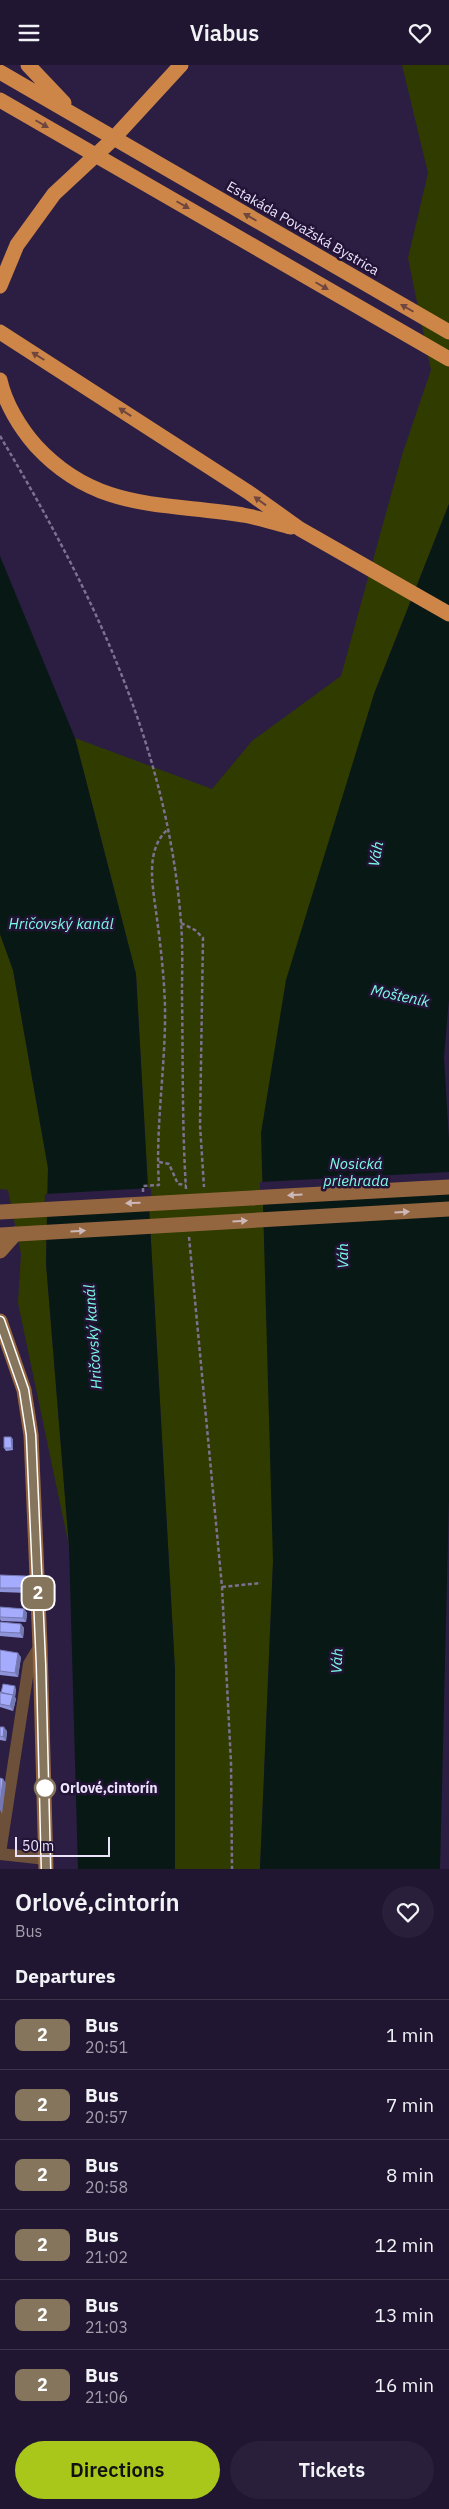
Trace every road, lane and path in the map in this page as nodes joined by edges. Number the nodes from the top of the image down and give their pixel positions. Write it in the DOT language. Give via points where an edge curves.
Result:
graph roads {
  1 [pos="28,65"];
  2 [pos="181,65"];
  3 [pos="0,72"];
  4 [pos="0,99"];
  5 [pos="81,120"];
  6 [pos="0,287"];
  7 [pos="0,332"];
  8 [pos="449,332"];
  9 [pos="449,359"];
  10 [pos="0,380"];
  11 [pos="5,401"];
  12 [pos="0,436"];
  13 [pos="300,529"];
  14 [pos="449,614"];
  15 [pos="167,830"];
  16 [pos="181,923"];
  17 [pos="159,1162"];
  18 [pos="186,1185"];
  19 [pos="449,1187"];
  20 [pos="205,1188"];
  21 [pos="143,1192"];
  22 [pos="186,1195"];
  23 [pos="449,1209"];
  24 [pos="4,1210"];
  25 [pos="188,1233"];
  26 [pos="15,1235"];
  27 [pos="0,1251"];
  28 [pos="0,1321"];
  29 [pos="261,1583"];
  30 [pos="222,1587"];
  31 [pos="40,1647"];
  32 [pos="0,1853"];
  33 [pos="46,1864"];
  34 [pos="232,1869"];
  1 -- 5 [label="highway"];
  2 -- 6 [label="highway" via="112,139 54,194 16,245"];
  3 -- 5 [label="highway, Estakáda Považská Bystrica"];
  4 -- 9 [label="highway, one-way"];
  8 -- 5 [label="highway, Estakáda Považská Bystrica, one-way"];
  13 -- 7 [label="highway, one-way"];
  10 -- 11 [label="highway"];
  11 -- 13 [label="highway" via="25,434 46,457 69,476 99,491 148,505 245,515"];
  12 -- 15 [label="path" via="86,592 114,654 144,732"];
  13 -- 14 [label="highway"];
  15 -- 16 [label="path"];
  15 -- 17 [label="path" via="157,839 154,849 152,881 162,953 165,1008"];
  16 -- 18 [label="path"];
  16 -- 20 [label="path" via="203,937 200,1125"];
  17 -- 18 [label="path" via="169,1164 178,1185"];
  17 -- 21 [label="path" via="160,1185 143,1186"];
  18 -- 22 [label="path"];
  19 -- 24 [label="main road, one-way"];
  26 -- 23 [label="main road, one-way"];
  25 -- 30 [label="path"];
  26 -- 27 [label="main road"];
  28 -- 31 [label="main road" via="24,1390 31,1435"];
  29 -- 30 [label="path"];
  30 -- 34 [label="path" via="231,1763"];
  31 -- 32 [label="street" via="29,1664"];
  31 -- 33 [label="main road"];
  32 -- 33 [label="street"];
}
